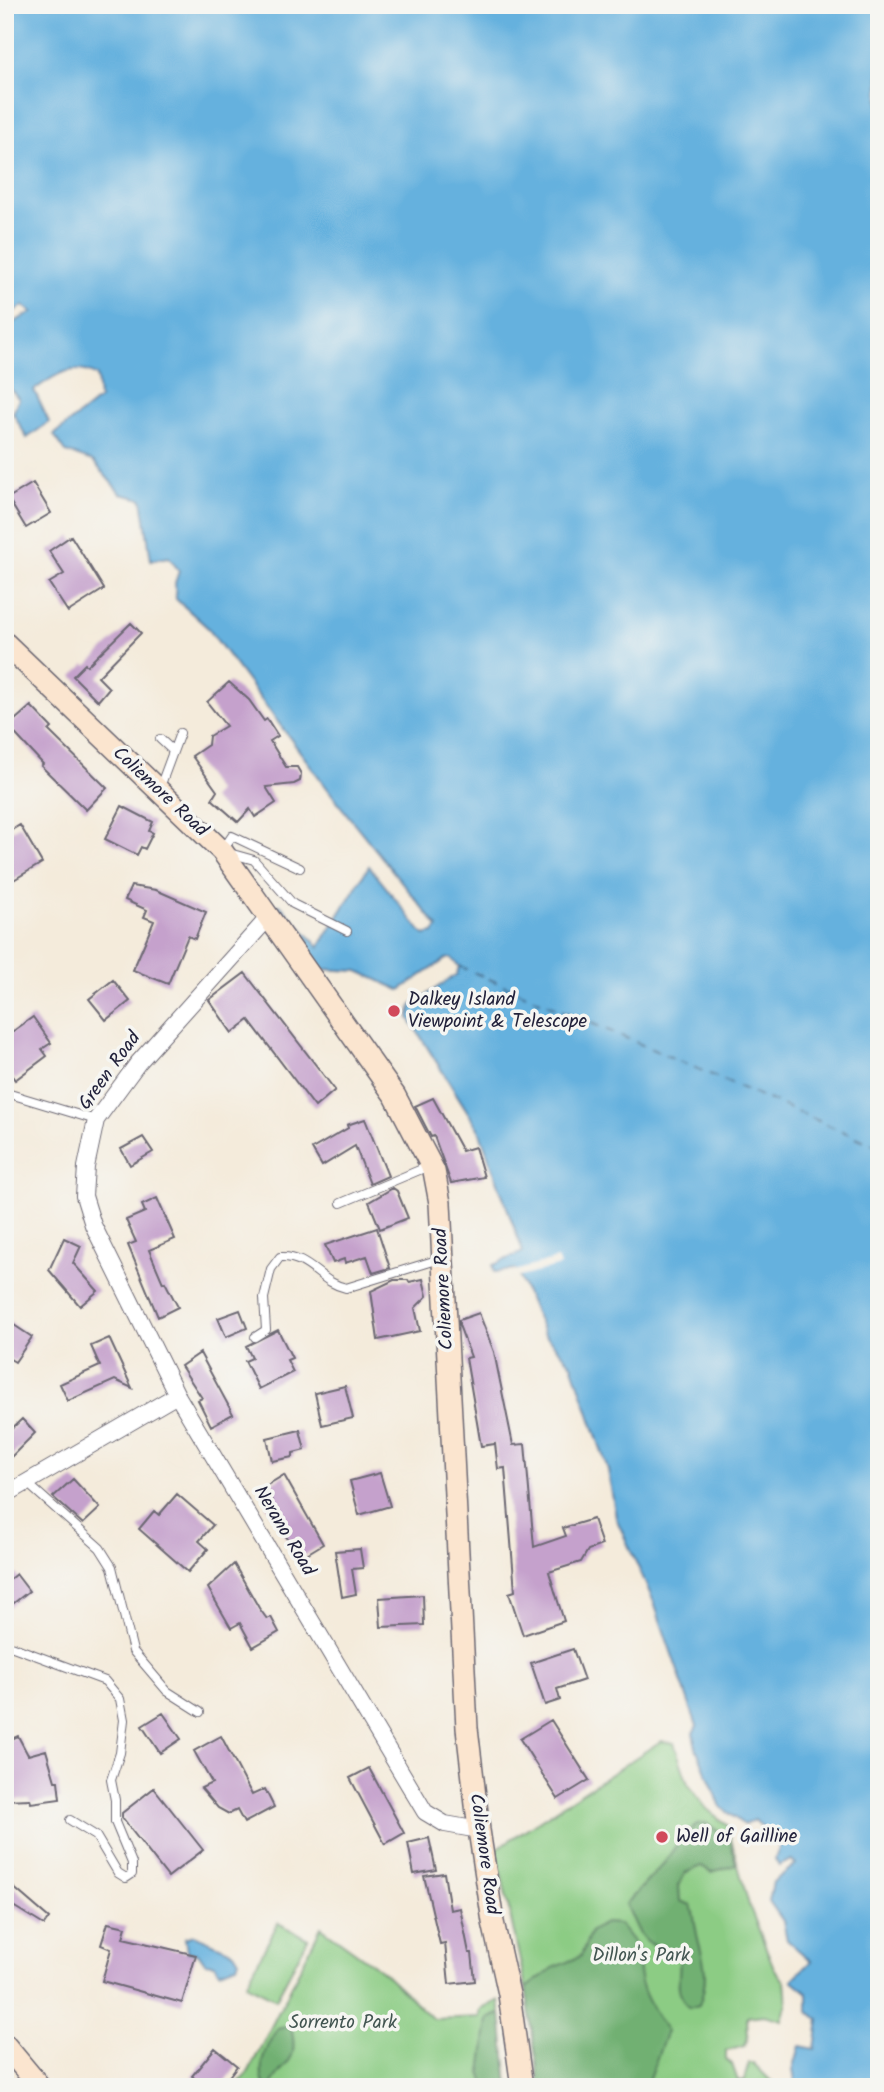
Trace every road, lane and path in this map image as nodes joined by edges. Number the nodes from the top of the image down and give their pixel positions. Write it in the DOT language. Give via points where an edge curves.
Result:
graph roads {
  1 [pos="5,643"];
  2 [pos="180,733"];
  3 [pos="160,739"];
  4 [pos="173,751"];
  5 [pos="159,790"];
  6 [pos="222,851"];
  7 [pos="300,868"];
  8 [pos="268,918"];
  9 [pos="347,931"];
  10 [pos="10,1094"];
  11 [pos="96,1120"];
  12 [pos="431,1165"];
  13 [pos="341,1203"];
  14 [pos="443,1258"];
  15 [pos="254,1337"];
  16 [pos="177,1395"];
  17 [pos="27,1483"];
  18 [pos="5,1496"];
  19 [pos="5,1644"];
  20 [pos="200,1712"];
  21 [pos="70,1820"];
  22 [pos="479,1830"];
  23 [pos="5,2045"];
  24 [pos="40,2087"];
  25 [pos="522,2087"];
  1 -- 5 [label="street, Coliemore Road"];
  2 -- 4 [label="lane"];
  3 -- 4 [label="lane"];
  4 -- 5 [label="lane"];
  5 -- 6 [label="street, Coliemore Road"];
  6 -- 7 [label="lane" via="232,836"];
  6 -- 8 [label="street, Coliemore Road"];
  6 -- 9 [label="lane" via="254,860 293,904"];
  8 -- 11 [label="street, Green Road" via="138,1063"];
  8 -- 12 [label="street, Coliemore Road" via="395,1096"];
  10 -- 11 [label="lane"];
  11 -- 16 [label="street, Green Road" via="84,1196 93,1225"];
  12 -- 13 [label="lane"];
  12 -- 14 [label="street, Coliemore Road" via="440,1203"];
  14 -- 15 [label="lane" via="346,1288 336,1286 295,1256 280,1257 271,1269 264,1298 267,1329"];
  14 -- 22 [label="street, Coliemore Road" via="467,1728"];
  16 -- 17 [label="street"];
  16 -- 22 [label="street, Nerano Road" via="425,1812 445,1824"];
  17 -- 18 [label="street"];
  17 -- 20 [label="lane" via="100,1548 112,1567 134,1651 167,1691"];
  19 -- 21 [label="lane" via="105,1681 120,1699 120,1753 111,1780 115,1822 132,1874 126,1878 118,1873 96,1836"];
  22 -- 25 [label="street, Coliemore Road"];
  23 -- 24 [label="street"];
}
